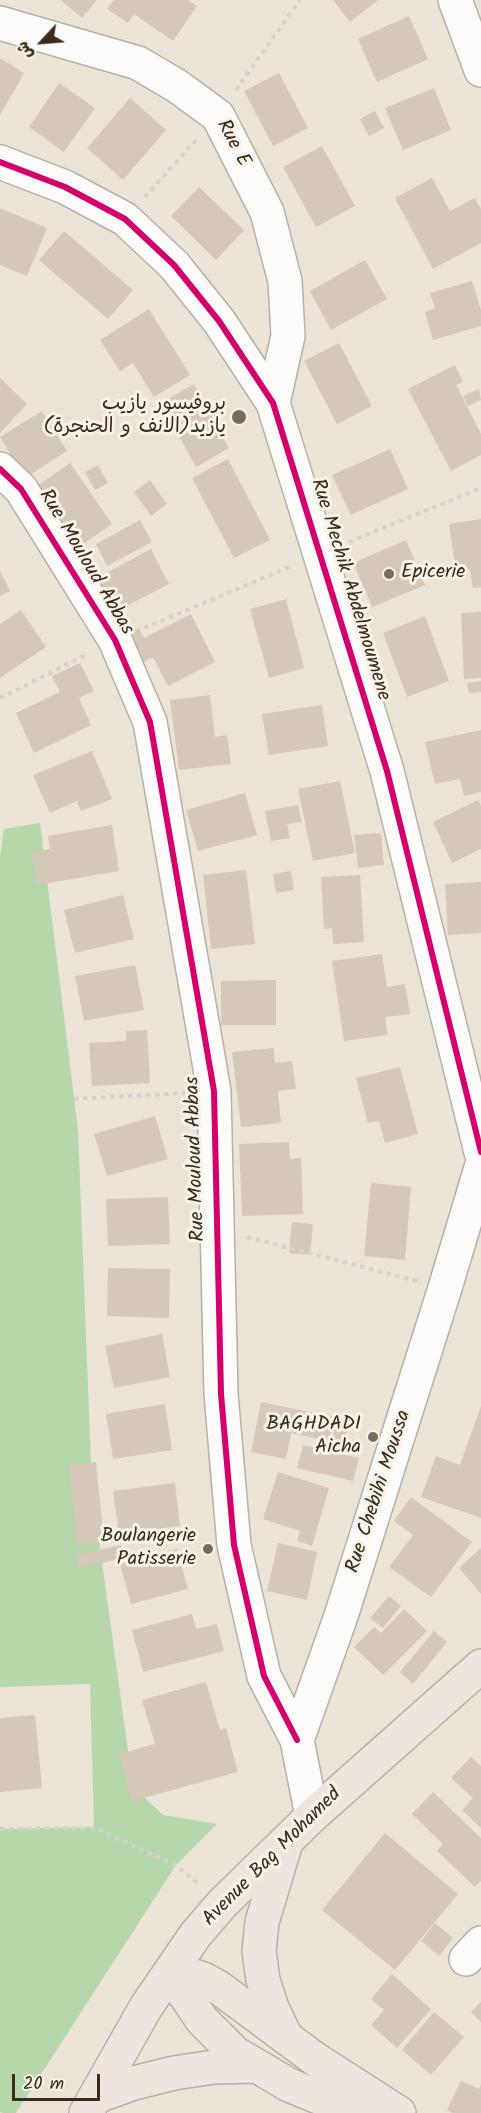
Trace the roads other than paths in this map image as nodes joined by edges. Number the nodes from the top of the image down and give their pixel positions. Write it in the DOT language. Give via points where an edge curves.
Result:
graph roads {
  1 [pos="455,0"];
  2 [pos="0,23"];
  3 [pos="481,70"];
  4 [pos="0,162"];
  5 [pos="273,403"];
  6 [pos="0,469"];
  7 [pos="481,1152"];
  8 [pos="481,1167"];
  9 [pos="481,1666"];
  10 [pos="297,1740"];
  11 [pos="312,1816"];
  12 [pos="286,1841"];
  13 [pos="172,1969"];
  14 [pos="286,2036"];
  15 [pos="255,2066"];
  16 [pos="90,2105"];
  17 [pos="357,2113"];
  18 [pos="399,2113"];
  1 -- 3 [label="street"];
  2 -- 5 [label="street, Rue E" via="138,63 218,116 267,212 285,281 288,336"];
  4 -- 5 [label="street, Rue Mechik Abdelmoumene" via="65,187 125,219 174,265 219,321"];
  5 -- 7 [label="street, Rue Mechik Abdelmoumene" via="387,771"];
  6 -- 10 [label="street, Rue Mouloud Abbas" via="21,489 115,640 150,722 214,1091 221,1394 234,1545 264,1676"];
  8 -- 10 [label="street, Rue Chebihi Moussa" via="341,1616"];
  9 -- 11 [label="main road, Avenue Bag Mohamed"];
  10 -- 11 [label="street"];
  11 -- 12 [label="main road, Avenue Bag Mohamed"];
  12 -- 13 [label="main road, Avenue Bag Mohamed" via="225,1900"];
  12 -- 14 [label="main road" via="262,1922 260,1951 263,1980"];
  13 -- 14 [label="main road" via="218,1987"];
  13 -- 15 [label="main road" via="202,2020 235,2053"];
  13 -- 16 [label="main road, Avenue Bag Mohamed"];
  14 -- 18 [label="main road" via="345,2080"];
  15 -- 16 [label="main road" via="174,2073 134,2083"];
  15 -- 17 [label="main road" via="289,2085"];
}
